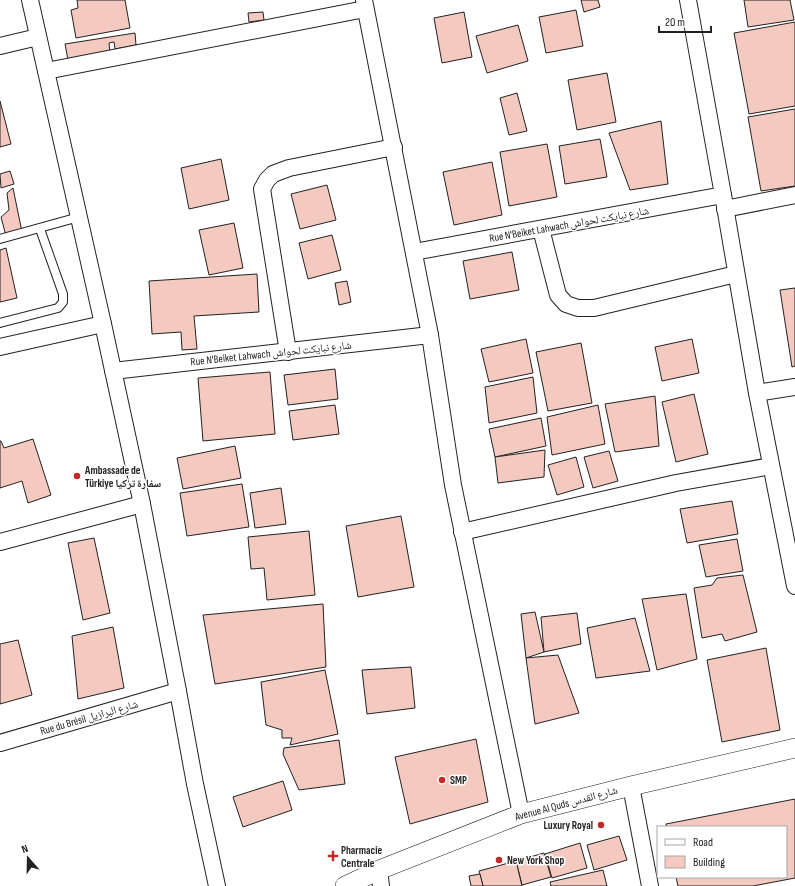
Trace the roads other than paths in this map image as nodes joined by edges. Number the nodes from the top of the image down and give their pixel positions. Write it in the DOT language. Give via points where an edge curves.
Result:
graph roads {
  1 [pos="30,0"];
  2 [pos="688,0"];
  3 [pos="365,5"];
  4 [pos="38,37"];
  5 [pos="0,46"];
  6 [pos="46,71"];
  7 [pos="394,147"];
  8 [pos="795,195"];
  9 [pos="724,202"];
  10 [pos="79,217"];
  11 [pos="40,229"];
  12 [pos="541,229"];
  13 [pos="0,239"];
  14 [pos="414,252"];
  15 [pos="736,274"];
  16 [pos="0,324"];
  17 [pos="103,324"];
  18 [pos="430,335"];
  19 [pos="0,347"];
  20 [pos="288,352"];
  21 [pos="113,371"];
  22 [pos="795,387"];
  23 [pos="756,393"];
  24 [pos="771,466"];
  25 [pos="142,504"];
  26 [pos="462,532"];
  27 [pos="0,542"];
  28 [pos="795,586"];
  29 [pos="178,691"];
  30 [pos="0,743"];
  31 [pos="795,748"];
  32 [pos="631,786"];
  33 [pos="521,814"];
  34 [pos="380,878"];
  35 [pos="217,886"];
  36 [pos="345,886"];
  37 [pos="650,886"];
  1 -- 4 [label="street"];
  2 -- 9 [label="street"];
  3 -- 6 [label="street"];
  3 -- 7 [label="street"];
  4 -- 5 [label="street"];
  4 -- 6 [label="street"];
  6 -- 10 [label="street"];
  7 -- 14 [label="street"];
  7 -- 20 [label="street" via="289,168 273,174 266,180 262,188"];
  8 -- 9 [label="street, Rue N'Beiket Lahwach شارع نبايكت لحواش"];
  9 -- 12 [label="street, Rue N'Beiket Lahwach شارع نبايكت لحواش"];
  9 -- 15 [label="street"];
  10 -- 11 [label="lane"];
  10 -- 17 [label="street"];
  11 -- 13 [label="lane"];
  11 -- 16 [label="lane" via="63,302 58,308"];
  12 -- 14 [label="street, Rue N'Beiket Lahwach شارع نبايكت لحواش"];
  12 -- 15 [label="street" via="558,295 566,304 578,308 594,308"];
  14 -- 18 [label="street"];
  15 -- 23 [label="street"];
  17 -- 19 [label="street"];
  17 -- 21 [label="street"];
  18 -- 20 [label="street, Rue N'Beiket Lahwach شارع نبايكت لحواش"];
  18 -- 26 [label="street" via="452,486"];
  20 -- 21 [label="street, Rue N'Beiket Lahwach شارع نبايكت لحواش"];
  21 -- 25 [label="street"];
  22 -- 23 [label="street"];
  23 -- 24 [label="street"];
  24 -- 26 [label="street" via="676,483"];
  24 -- 28 [label="street"];
  25 -- 27 [label="street"];
  25 -- 29 [label="street"];
  26 -- 33 [label="street"];
  29 -- 30 [label="street, Rue du Brésil شارع البرازيل"];
  29 -- 35 [label="street"];
  31 -- 32 [label="street, Avenue Al Quds شارع القدس"];
  32 -- 33 [label="street, Avenue Al Quds شارع القدس"];
  32 -- 37 [label="street"];
  33 -- 34 [label="street, Avenue Al Quds شارع القدس"];
  34 -- 36 [label="street, Avenue Al Quds شارع القدس"];
}
